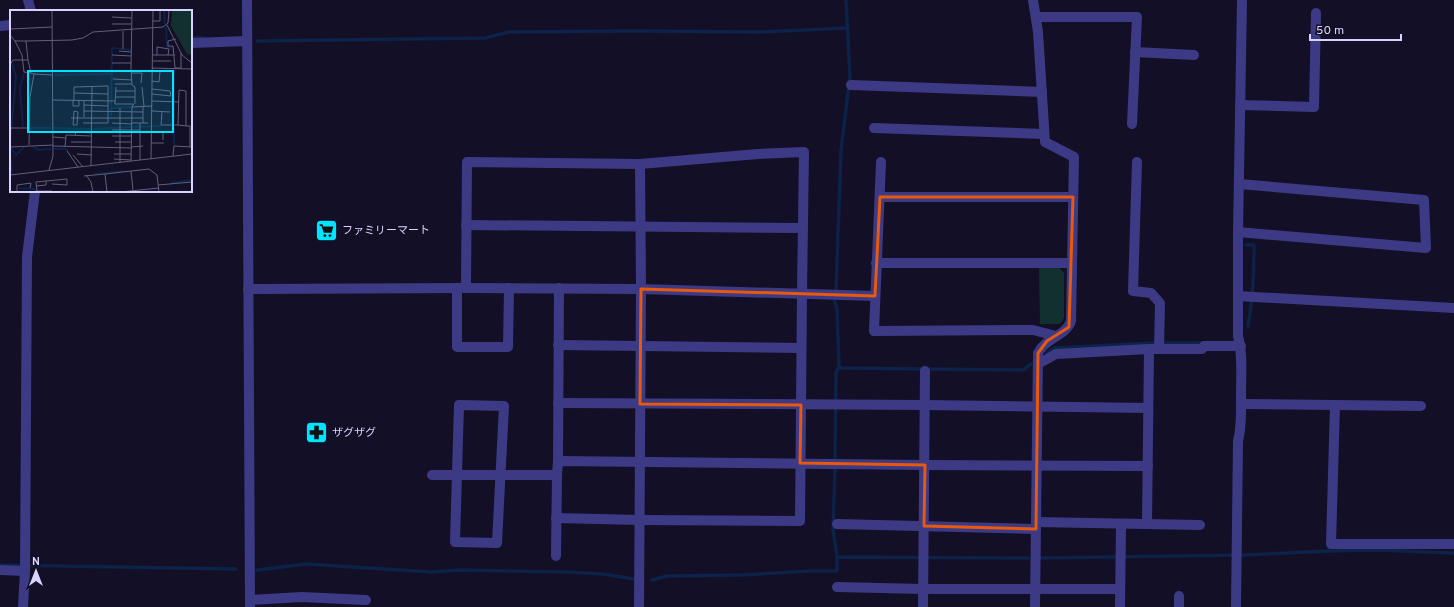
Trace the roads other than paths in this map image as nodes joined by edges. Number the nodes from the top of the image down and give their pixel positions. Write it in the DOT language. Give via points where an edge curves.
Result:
graph roads {
  1 [pos="28,0"];
  2 [pos="247,0"];
  3 [pos="1034,0"];
  4 [pos="1242,0"];
  5 [pos="31,10"];
  6 [pos="1316,13"];
  7 [pos="1036,17"];
  8 [pos="10,25"];
  9 [pos="0,26"];
  10 [pos="247,41"];
  11 [pos="192,43"];
  12 [pos="1135,52"];
  13 [pos="1194,55"];
  14 [pos="851,85"];
  15 [pos="1042,92"];
  16 [pos="1240,105"];
  17 [pos="1132,124"];
  18 [pos="874,128"];
  19 [pos="1044,134"];
  20 [pos="881,162"];
  21 [pos="1137,162"];
  22 [pos="640,164"];
  23 [pos="1239,184"];
  24 [pos="35,192"];
  25 [pos="880,197"];
  26 [pos="1073,197"];
  27 [pos="466,225"];
  28 [pos="640,226"];
  29 [pos="803,228"];
  30 [pos="1238,232"];
  31 [pos="876,263"];
  32 [pos="1072,263"];
  33 [pos="461,288"];
  34 [pos="509,288"];
  35 [pos="559,288"];
  36 [pos="248,289"];
  37 [pos="641,289"];
  38 [pos="802,294"];
  39 [pos="875,296"];
  40 [pos="1238,296"];
  41 [pos="1454,308"];
  42 [pos="1056,336"];
  43 [pos="558,345"];
  44 [pos="1156,346"];
  45 [pos="1241,346"];
  46 [pos="640,347"];
  47 [pos="801,348"];
  48 [pos="1038,364"];
  49 [pos="925,371"];
  50 [pos="558,403"];
  51 [pos="640,404"];
  52 [pos="1241,404"];
  53 [pos="801,405"];
  54 [pos="925,405"];
  55 [pos="1335,405"];
  56 [pos="1421,406"];
  57 [pos="1038,408"];
  58 [pos="1148,408"];
  59 [pos="558,461"];
  60 [pos="640,462"];
  61 [pos="800,463"];
  62 [pos="925,465"];
  63 [pos="1037,465"];
  64 [pos="1148,466"];
  65 [pos="432,475"];
  66 [pos="457,475"];
  67 [pos="501,475"];
  68 [pos="557,475"];
  69 [pos="556,518"];
  70 [pos="640,520"];
  71 [pos="837,524"];
  72 [pos="1121,524"];
  73 [pos="1148,524"];
  74 [pos="1200,525"];
  75 [pos="924,526"];
  76 [pos="1036,526"];
  77 [pos="1454,544"];
  78 [pos="556,556"];
  79 [pos="25,567"];
  80 [pos="0,570"];
  81 [pos="837,587"];
  82 [pos="923,589"];
  83 [pos="1120,589"];
  84 [pos="1036,590"];
  85 [pos="1179,596"];
  86 [pos="366,600"];
  87 [pos="250,603"];
  88 [pos="23,607"];
  89 [pos="639,607"];
  90 [pos="923,607"];
  91 [pos="1035,607"];
  92 [pos="1120,607"];
  93 [pos="1179,607"];
  94 [pos="1236,607"];
  1 -- 5 [label="street"];
  2 -- 10 [label="street"];
  3 -- 7 [label="street"];
  4 -- 16 [label="street"];
  6 -- 16 [label="street" via="1314,107"];
  7 -- 12 [label="street" via="1137,17"];
  7 -- 15 [label="street"];
  8 -- 9 [label="street"];
  10 -- 11 [label="street"];
  10 -- 36 [label="street"];
  12 -- 13 [label="street"];
  12 -- 17 [label="street"];
  14 -- 15 [label="street"];
  15 -- 19 [label="street"];
  16 -- 23 [label="street"];
  18 -- 19 [label="street"];
  19 -- 26 [label="street" via="1045,142 1074,157"];
  20 -- 25 [label="street"];
  21 -- 44 [label="street" via="1133,291 1151,293 1160,303"];
  22 -- 27 [label="street" via="467,162"];
  22 -- 28 [label="street"];
  22 -- 29 [label="street" via="804,152"];
  23 -- 30 [label="street"];
  23 -- 30 [label="street" via="1424,200 1426,248"];
  24 -- 79 [label="street" via="27,257"];
  25 -- 26 [label="street"];
  25 -- 31 [label="street"];
  26 -- 32 [label="street"];
  27 -- 28 [label="street"];
  27 -- 33 [label="street"];
  28 -- 29 [label="street"];
  28 -- 37 [label="street"];
  29 -- 38 [label="street"];
  30 -- 40 [label="street"];
  31 -- 32 [label="street"];
  31 -- 39 [label="street"];
  32 -- 42 [label="street" via="1071,321 1069,327"];
  33 -- 34 [label="street"];
  33 -- 34 [label="street" via="457,347 508,347"];
  33 -- 36 [label="street"];
  34 -- 35 [label="street"];
  35 -- 37 [label="street"];
  35 -- 43 [label="street"];
  36 -- 87 [label="street"];
  37 -- 38 [label="street"];
  37 -- 46 [label="street"];
  38 -- 39 [label="street"];
  38 -- 47 [label="street"];
  39 -- 42 [label="street" via="874,331 1033,330"];
  40 -- 41 [label="street"];
  40 -- 45 [label="street" via="1238,336"];
  42 -- 48 [label="street" via="1041,347"];
  43 -- 46 [label="street"];
  43 -- 50 [label="street"];
  44 -- 45 [label="street" via="1202,349 1204,346"];
  44 -- 48 [label="street" via="1056,354"];
  44 -- 58 [label="street"];
  45 -- 52 [label="street"];
  46 -- 47 [label="street"];
  46 -- 51 [label="street"];
  47 -- 53 [label="street"];
  48 -- 57 [label="street"];
  49 -- 54 [label="street"];
  50 -- 51 [label="street"];
  50 -- 59 [label="street"];
  51 -- 53 [label="street"];
  51 -- 60 [label="street"];
  52 -- 55 [label="street"];
  52 -- 94 [label="street" via="1238,441"];
  53 -- 54 [label="street"];
  53 -- 61 [label="street"];
  54 -- 57 [label="street"];
  54 -- 62 [label="street"];
  55 -- 56 [label="street"];
  55 -- 77 [label="street" via="1331,544"];
  57 -- 58 [label="street"];
  57 -- 63 [label="street"];
  58 -- 64 [label="street"];
  59 -- 60 [label="street"];
  59 -- 68 [label="street"];
  60 -- 61 [label="street"];
  60 -- 70 [label="street"];
  61 -- 62 [label="street"];
  61 -- 70 [label="street" via="800,521"];
  62 -- 63 [label="street"];
  62 -- 75 [label="street"];
  63 -- 64 [label="street"];
  63 -- 76 [label="street"];
  64 -- 73 [label="street"];
  65 -- 66 [label="street"];
  66 -- 67 [label="street"];
  66 -- 67 [label="street" via="455,542 497,543"];
  66 -- 67 [label="street" via="460,405 504,406"];
  67 -- 68 [label="street"];
  68 -- 69 [label="street"];
  69 -- 70 [label="street"];
  69 -- 78 [label="street"];
  70 -- 89 [label="street"];
  71 -- 75 [label="street"];
  72 -- 73 [label="street"];
  72 -- 76 [label="street"];
  72 -- 83 [label="street"];
  73 -- 74 [label="street"];
  75 -- 76 [label="street"];
  75 -- 82 [label="street"];
  76 -- 84 [label="street"];
  79 -- 80 [label="street"];
  79 -- 88 [label="street"];
  81 -- 82 [label="street"];
  82 -- 84 [label="street"];
  82 -- 90 [label="street"];
  83 -- 84 [label="street"];
  83 -- 92 [label="street"];
  84 -- 91 [label="street"];
  85 -- 93 [label="street"];
  86 -- 87 [label="street" via="302,597"];
}
